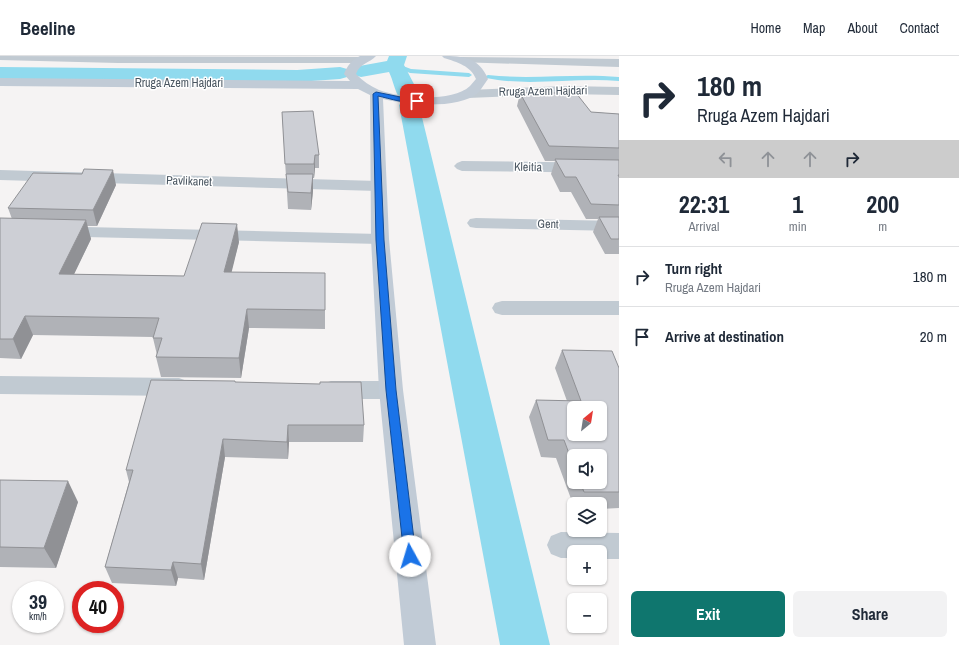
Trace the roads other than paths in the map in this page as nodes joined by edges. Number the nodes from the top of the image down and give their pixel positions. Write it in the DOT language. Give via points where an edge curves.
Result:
graph roads {
  1 [pos="448,56"];
  2 [pos="0,57"];
  3 [pos="366,57"];
  4 [pos="461,60"];
  5 [pos="619,63"];
  6 [pos="0,82"];
  7 [pos="367,89"];
  8 [pos="619,91"];
  9 [pos="468,94"];
  10 [pos="462,166"];
  11 [pos="619,168"];
  12 [pos="0,175"];
  13 [pos="378,186"];
  14 [pos="476,223"];
  15 [pos="619,226"];
  16 [pos="0,230"];
  17 [pos="380,240"];
  18 [pos="502,308"];
  19 [pos="619,308"];
  20 [pos="0,385"];
  21 [pos="200,388"];
  22 [pos="311,389"];
  23 [pos="391,390"];
  24 [pos="561,545"];
  25 [pos="619,546"];
  26 [pos="420,645"];
  1 -- 4 [label="street, Rruga Azem Hajdari"];
  2 -- 3 [label="street" via="126,60"];
  3 -- 7 [label="street" via="351,69 350,74"];
  4 -- 5 [label="street, Rruga Azem Hajdari"];
  4 -- 9 [label="street, Rruga Azem Hajdari" via="476,69 482,79"];
  6 -- 7 [label="street, Rruga Azem Hajdari"];
  7 -- 9 [label="street, Rruga Azem Hajdari" via="402,100 445,100"];
  7 -- 13 [label="street"];
  8 -- 9 [label="street, Rruga Azem Hajdari" via="566,90"];
  10 -- 11 [label="street, Kleitia"];
  12 -- 13 [label="street, Pavlikanet"];
  13 -- 17 [label="street"];
  14 -- 15 [label="street, Gent"];
  16 -- 17 [label="street"];
  17 -- 23 [label="street"];
  18 -- 19 [label="street"];
  20 -- 21 [label="street"];
  22 -- 23 [label="street"];
  23 -- 26 [label="street"];
  24 -- 25 [label="street"];
}
